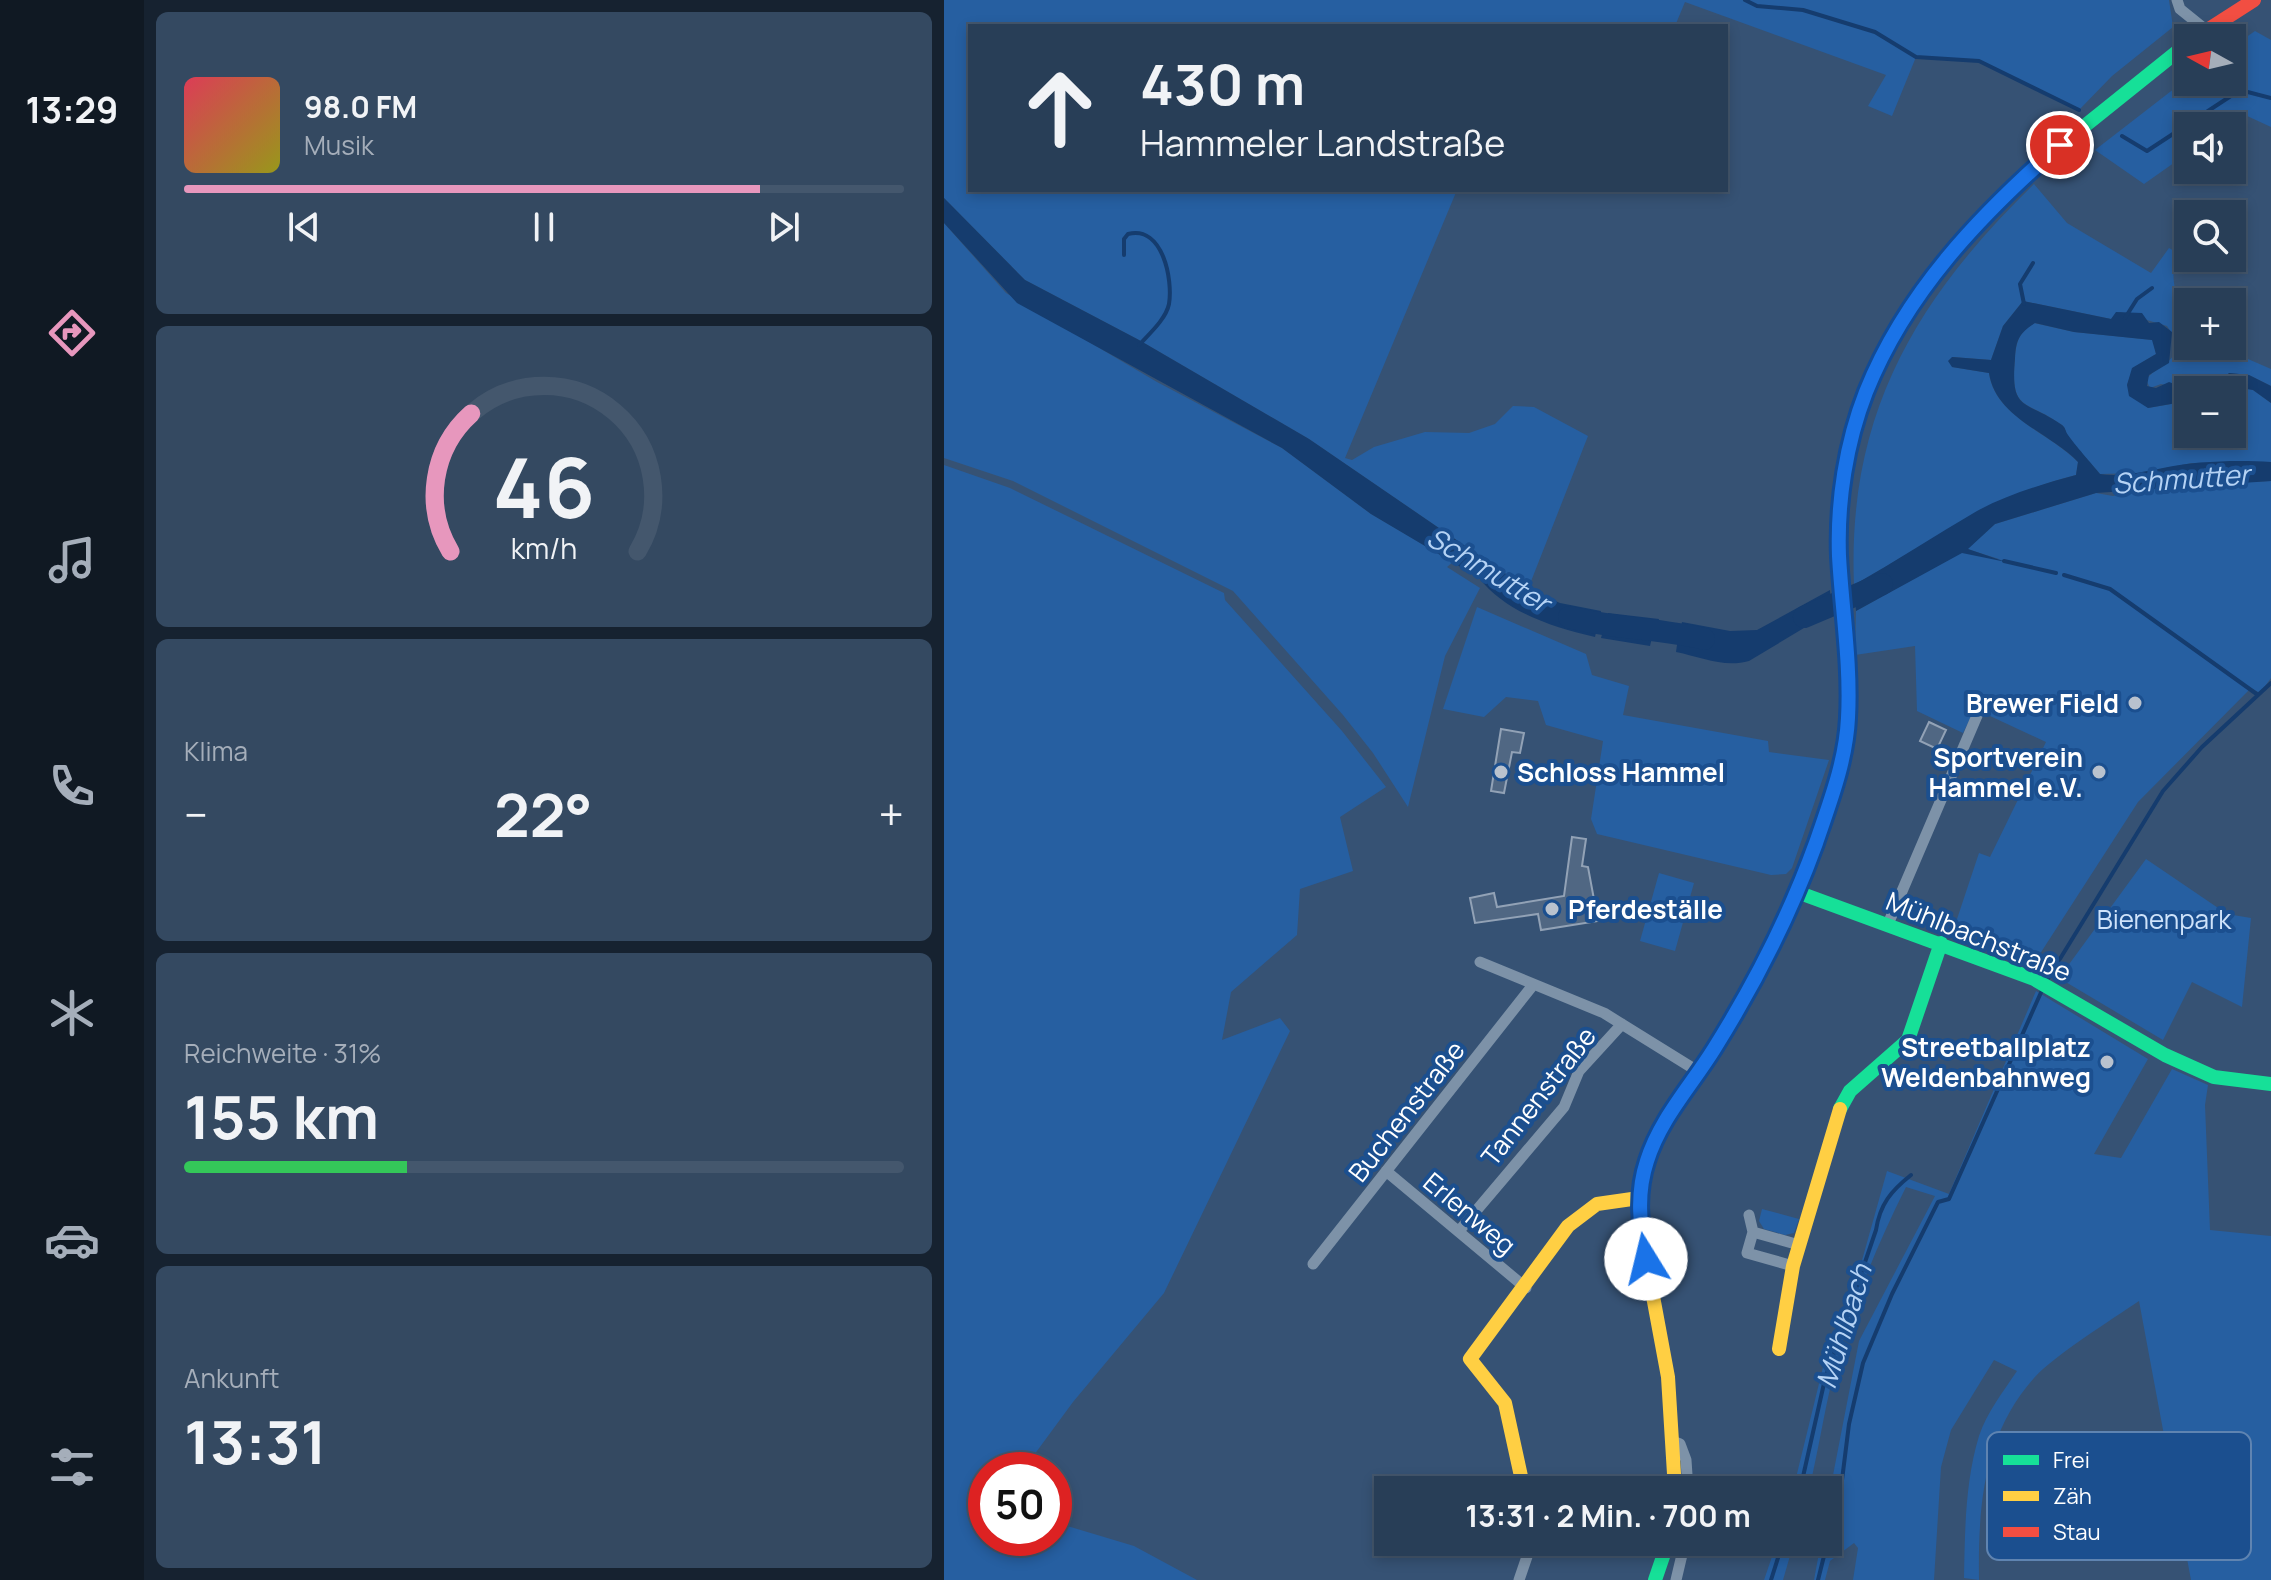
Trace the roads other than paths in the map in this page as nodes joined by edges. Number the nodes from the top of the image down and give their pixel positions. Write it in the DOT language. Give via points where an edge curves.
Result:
graph roads {
  1 [pos="2254,0"];
  2 [pos="2178,5"];
  3 [pos="2193,24"];
  4 [pos="2217,24"];
  5 [pos="2174,54"];
  6 [pos="1979,711"];
  7 [pos="1797,892"];
  8 [pos="1888,924"];
  9 [pos="1941,943"];
  10 [pos="1480,962"];
  11 [pos="1533,985"];
  12 [pos="1622,1024"];
  13 [pos="1699,1072"];
  14 [pos="2271,1084"];
  15 [pos="1386,1171"];
  16 [pos="1639,1198"];
  17 [pos="1749,1215"];
  18 [pos="1459,1231"];
  19 [pos="1753,1232"];
  20 [pos="1799,1245"];
  21 [pos="1313,1264"];
  22 [pos="1793,1266"];
  23 [pos="1526,1288"];
  24 [pos="1779,1349"];
  25 [pos="1672,1441"];
  26 [pos="1521,1476"];
  27 [pos="1674,1476"];
  28 [pos="1687,1476"];
  29 [pos="1527,1556"];
  30 [pos="1663,1556"];
  31 [pos="1682,1556"];
  32 [pos="1519,1580"];
  33 [pos="1655,1580"];
  34 [pos="1676,1580"];
  1 -- 4 [label="main road"];
  2 -- 3 [label="street"];
  5 -- 7 [label="main road" via="2021,179 1963,238 1887,344 1850,441 1841,494 1848,715 1844,754"];
  6 -- 8 [label="street"];
  7 -- 8 [label="main road, Mühlbachstraße"];
  7 -- 13 [label="main road"];
  8 -- 9 [label="main road, Mühlbachstraße"];
  9 -- 14 [label="main road, Mühlbachstraße" via="2034,979 2165,1055 2214,1077"];
  9 -- 20 [label="main road" via="1908,1040 1841,1104"];
  10 -- 11 [label="street"];
  11 -- 12 [label="street"];
  11 -- 15 [label="street, Buchenstraße"];
  12 -- 13 [label="street"];
  12 -- 18 [label="street, Tannenstraße" via="1579,1071 1564,1107"];
  13 -- 16 [label="main road" via="1656,1137"];
  15 -- 18 [label="street, Erlenweg"];
  15 -- 21 [label="street, Buchenstraße"];
  16 -- 23 [label="main road" via="1612,1200 1573,1218"];
  16 -- 25 [label="main road" via="1663,1344"];
  17 -- 19 [label="street"];
  18 -- 23 [label="street, Erlenweg"];
  19 -- 20 [label="street"];
  19 -- 22 [label="street" via="1747,1253"];
  20 -- 22 [label="main road"];
  22 -- 24 [label="main road"];
  23 -- 26 [label="main road" via="1470,1359 1505,1403"];
  25 -- 27 [label="main road"];
  25 -- 28 [label="street" via="1685,1452"];
  29 -- 32 [label="street"];
  30 -- 33 [label="main road"];
  31 -- 34 [label="street"];
}
